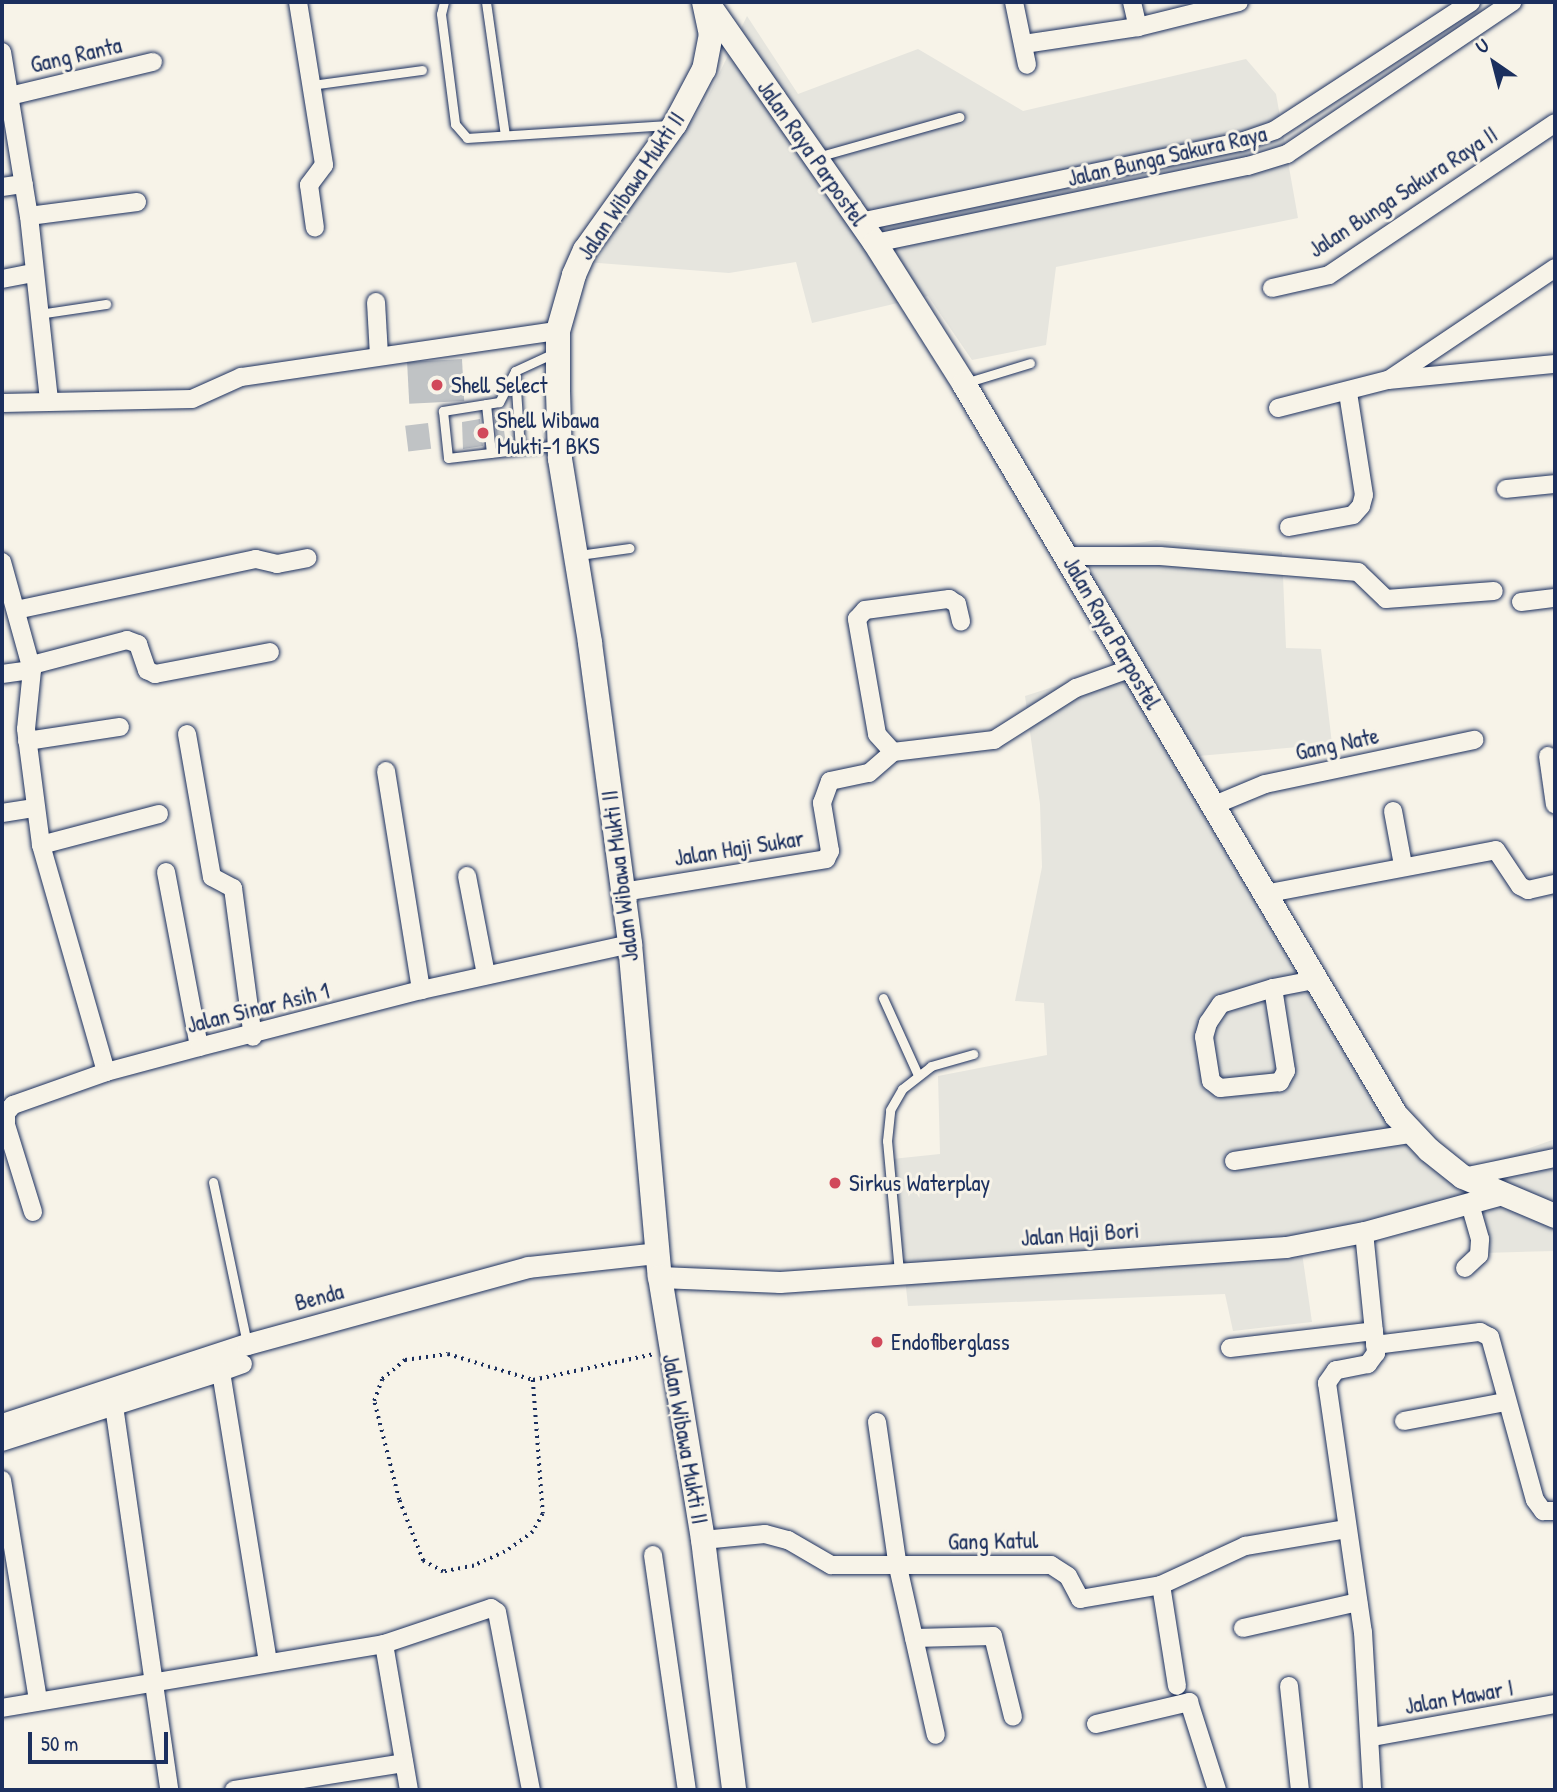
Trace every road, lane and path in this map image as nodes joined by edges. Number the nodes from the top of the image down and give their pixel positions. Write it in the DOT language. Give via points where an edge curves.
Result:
graph roads {
  1 [pos="298,2"];
  2 [pos="444,2"];
  3 [pos="486,2"];
  4 [pos="705,2"];
  5 [pos="1014,2"];
  6 [pos="1132,2"];
  7 [pos="1239,2"];
  8 [pos="1471,2"];
  9 [pos="1512,2"];
  10 [pos="1138,27"];
  11 [pos="1024,44"];
  12 [pos="2,52"];
  13 [pos="153,62"];
  14 [pos="1027,65"];
  15 [pos="422,70"];
  16 [pos="311,85"];
  17 [pos="10,96"];
  18 [pos="959,117"];
  19 [pos="1555,123"];
  20 [pos="675,124"];
  21 [pos="505,135"];
  22 [pos="1241,142"];
  23 [pos="816,157"];
  24 [pos="1248,166"];
  25 [pos="24,184"];
  26 [pos="1051,184"];
  27 [pos="2,187"];
  28 [pos="136,202"];
  29 [pos="1057,205"];
  30 [pos="29,216"];
  31 [pos="860,222"];
  32 [pos="315,228"];
  33 [pos="875,243"];
  34 [pos="1555,268"];
  35 [pos="33,272"];
  36 [pos="2,279"];
  37 [pos="1272,288"];
  38 [pos="376,302"];
  39 [pos="106,304"];
  40 [pos="39,314"];
  41 [pos="558,341"];
  42 [pos="379,356"];
  43 [pos="1030,363"];
  44 [pos="1555,364"];
  45 [pos="515,371"];
  46 [pos="1388,380"];
  47 [pos="964,384"];
  48 [pos="1348,393"];
  49 [pos="49,401"];
  50 [pos="2,403"];
  51 [pos="486,404"];
  52 [pos="1278,408"];
  53 [pos="559,444"];
  54 [pos="520,449"];
  55 [pos="491,453"];
  56 [pos="1555,484"];
  57 [pos="1506,489"];
  58 [pos="1289,527"];
  59 [pos="630,548"];
  60 [pos="577,555"];
  61 [pos="1068,556"];
  62 [pos="307,558"];
  63 [pos="2,562"];
  64 [pos="1494,591"];
  65 [pos="1555,598"];
  66 [pos="1521,601"];
  67 [pos="16,610"];
  68 [pos="961,622"];
  69 [pos="270,652"];
  70 [pos="32,667"];
  71 [pos="1132,668"];
  72 [pos="2,674"];
  73 [pos="120,727"];
  74 [pos="187,734"];
  75 [pos="1474,740"];
  76 [pos="27,741"];
  77 [pos="892,751"];
  78 [pos="1548,756"];
  79 [pos="386,771"];
  80 [pos="1555,805"];
  81 [pos="1212,806"];
  82 [pos="35,807"];
  83 [pos="1393,811"];
  84 [pos="2,813"];
  85 [pos="159,814"];
  86 [pos="41,845"];
  87 [pos="1404,865"];
  88 [pos="166,872"];
  89 [pos="467,876"];
  90 [pos="1555,884"];
  91 [pos="623,892"];
  92 [pos="1264,894"];
  93 [pos="630,944"];
  94 [pos="486,975"];
  95 [pos="1314,979"];
  96 [pos="1273,988"];
  97 [pos="421,990"];
  98 [pos="883,998"];
  99 [pos="253,1037"];
  100 [pos="199,1047"];
  101 [pos="973,1054"];
  102 [pos="106,1072"];
  103 [pos="918,1075"];
  104 [pos="7,1100"];
  105 [pos="1411,1133"];
  106 [pos="1555,1158"];
  107 [pos="1234,1161"];
  108 [pos="1463,1177"];
  109 [pos="213,1182"];
  110 [pos="1499,1195"];
  111 [pos="1470,1203"];
  112 [pos="33,1212"];
  113 [pos="1555,1216"];
  114 [pos="1364,1232"];
  115 [pos="658,1265"];
  116 [pos="1465,1268"];
  117 [pos="899,1272"];
  118 [pos="1375,1338"];
  119 [pos="1230,1348"];
  120 [pos="669,1351"];
  121 [pos="245,1354"];
  122 [pos="221,1371"];
  123 [pos="533,1380"];
  124 [pos="1506,1402"];
  125 [pos="114,1406"];
  126 [pos="1404,1421"];
  127 [pos="877,1422"];
  128 [pos="2,1424"];
  129 [pos="2,1442"];
  130 [pos="2,1480"];
  131 [pos="1555,1511"];
  132 [pos="1347,1529"];
  133 [pos="703,1539"];
  134 [pos="653,1555"];
  135 [pos="898,1567"];
  136 [pos="1161,1585"];
  137 [pos="1358,1602"];
  138 [pos="1243,1628"];
  139 [pos="914,1638"];
  140 [pos="384,1644"];
  141 [pos="268,1661"];
  142 [pos="151,1682"];
  143 [pos="1177,1686"];
  144 [pos="1289,1686"];
  145 [pos="38,1701"];
  146 [pos="1555,1704"];
  147 [pos="2,1708"];
  148 [pos="1013,1717"];
  149 [pos="1096,1724"];
  150 [pos="936,1735"];
  151 [pos="1372,1737"];
  152 [pos="404,1763"];
  153 [pos="169,1790"];
  154 [pos="234,1790"];
  155 [pos="409,1790"];
  156 [pos="531,1790"];
  157 [pos="687,1790"];
  158 [pos="734,1790"];
  159 [pos="1217,1790"];
  160 [pos="1300,1790"];
  161 [pos="1372,1790"];
  1 -- 16 [label="street"];
  2 -- 21 [label="lane" via="441,14 455,124 467,138"];
  3 -- 21 [label="lane"];
  4 -- 20 [label="main road, Jalan Wibawa Mukti II" via="711,34 704,69"];
  4 -- 23 [label="main road, Jalan Raya Parpostel"];
  5 -- 11 [label="street"];
  6 -- 10 [label="street"];
  7 -- 10 [label="street"];
  8 -- 22 [label="street, Jalan Bunga Sakura Raya" via="1275,130"];
  9 -- 24 [label="street, Jalan Bunga Sakura Raya" via="1287,154"];
  10 -- 11 [label="street"];
  11 -- 14 [label="street"];
  12 -- 17 [label="street"];
  13 -- 17 [label="street, Gang Ranta"];
  15 -- 16 [label="lane"];
  16 -- 32 [label="street" via="324,169 309,185"];
  17 -- 25 [label="street"];
  18 -- 23 [label="lane"];
  19 -- 37 [label="street, Jalan Bunga Sakura Raya II" via="1329,275"];
  20 -- 21 [label="lane"];
  20 -- 41 [label="main road, Jalan Wibawa Mukti II" via="585,250 564,302"];
  22 -- 24 [label="street"];
  22 -- 26 [label="street, Jalan Bunga Sakura Raya"];
  23 -- 31 [label="main road, Jalan Raya Parpostel"];
  24 -- 29 [label="street, Jalan Bunga Sakura Raya"];
  25 -- 27 [label="street"];
  25 -- 30 [label="street"];
  26 -- 29 [label="street"];
  26 -- 31 [label="street, Jalan Bunga Sakura Raya"];
  28 -- 30 [label="street"];
  29 -- 33 [label="street, Jalan Bunga Sakura Raya"];
  30 -- 35 [label="street"];
  31 -- 33 [label="main road, Jalan Raya Parpostel"];
  33 -- 47 [label="main road, Jalan Raya Parpostel"];
  34 -- 46 [label="street"];
  35 -- 36 [label="street"];
  35 -- 40 [label="street"];
  38 -- 42 [label="street"];
  39 -- 40 [label="lane"];
  40 -- 49 [label="street"];
  41 -- 42 [label="street"];
  41 -- 45 [label="lane"];
  41 -- 53 [label="main road, Jalan Wibawa Mukti II"];
  42 -- 49 [label="street" via="241,377 192,398"];
  43 -- 47 [label="lane"];
  44 -- 46 [label="street"];
  45 -- 51 [label="lane" via="499,402"];
  45 -- 54 [label="lane"];
  46 -- 48 [label="street"];
  47 -- 61 [label="main road, Jalan Raya Parpostel"];
  48 -- 52 [label="street"];
  48 -- 58 [label="street" via="1364,495 1361,506 1353,514"];
  49 -- 50 [label="street"];
  51 -- 55 [label="lane"];
  51 -- 55 [label="lane" via="443,411 448,458"];
  53 -- 54 [label="lane"];
  53 -- 60 [label="main road, Jalan Wibawa Mukti II"];
  54 -- 55 [label="lane"];
  56 -- 57 [label="street"];
  59 -- 60 [label="lane"];
  60 -- 91 [label="main road, Jalan Wibawa Mukti II"];
  61 -- 64 [label="street" via="1160,556 1358,572 1386,599"];
  61 -- 71 [label="main road, Jalan Raya Parpostel"];
  62 -- 67 [label="street" via="277,564 256,559"];
  63 -- 67 [label="street"];
  65 -- 66 [label="street"];
  67 -- 70 [label="street"];
  68 -- 77 [label="street" via="957,604 949,599 864,610 857,619 877,734"];
  69 -- 70 [label="street" via="155,674 148,670 138,644 127,640"];
  70 -- 72 [label="street"];
  70 -- 76 [label="street"];
  71 -- 77 [label="street" via="1076,688 994,740"];
  71 -- 81 [label="main road, Jalan Raya Parpostel"];
  73 -- 76 [label="street"];
  74 -- 99 [label="street" via="212,877 233,888"];
  75 -- 81 [label="street, Gang Nate" via="1265,784"];
  76 -- 82 [label="street"];
  77 -- 91 [label="street, Jalan Haji Sukar" via="869,773 840,775 825,788 822,803 830,851 826,859"];
  78 -- 80 [label="street"];
  79 -- 97 [label="street"];
  81 -- 92 [label="main road, Jalan Raya Parpostel"];
  82 -- 84 [label="street"];
  82 -- 86 [label="street"];
  83 -- 87 [label="street"];
  85 -- 86 [label="street"];
  86 -- 102 [label="street"];
  87 -- 90 [label="street" via="1496,850 1514,879 1528,890"];
  87 -- 92 [label="street"];
  88 -- 100 [label="street"];
  89 -- 94 [label="street"];
  91 -- 93 [label="main road, Jalan Wibawa Mukti II"];
  92 -- 95 [label="main road, Jalan Raya Parpostel"];
  93 -- 94 [label="street, Jalan Sinar Asih 1"];
  93 -- 115 [label="main road, Jalan Wibawa Mukti II"];
  94 -- 97 [label="street, Jalan Sinar Asih 1"];
  95 -- 96 [label="street"];
  95 -- 105 [label="main road, Jalan Raya Parpostel"];
  96 -- 96 [label="street" via="1286,1071 1280,1082 1220,1088 1211,1081 1204,1037 1208,1023 1221,1004"];
  97 -- 99 [label="street, Jalan Sinar Asih 1"];
  98 -- 103 [label="lane"];
  99 -- 100 [label="street, Jalan Sinar Asih 1"];
  100 -- 102 [label="street, Jalan Sinar Asih 1"];
  101 -- 103 [label="lane" via="950,1058"];
  102 -- 104 [label="street, Jalan Sinar Asih 1"];
  103 -- 117 [label="lane" via="894,1100 886,1123"];
  104 -- 112 [label="street, Jalan Sinar Asih 1" via="6,1125"];
  105 -- 107 [label="street"];
  105 -- 108 [label="main road, Jalan Raya Parpostel"];
  106 -- 108 [label="street"];
  108 -- 110 [label="main road, Jalan Raya Parpostel"];
  109 -- 121 [label="lane"];
  110 -- 111 [label="street, Jalan Haji Bori"];
  110 -- 113 [label="main road, Jalan Raya Parpostel"];
  111 -- 114 [label="street, Jalan Haji Bori"];
  111 -- 116 [label="street" via="1480,1239 1479,1255"];
  114 -- 117 [label="street, Jalan Haji Bori" via="1286,1247"];
  114 -- 118 [label="street"];
  115 -- 117 [label="street, Jalan Haji Bori" via="780,1282"];
  115 -- 120 [label="main road, Jalan Wibawa Mukti II"];
  115 -- 121 [label="street, Benda" via="528,1268"];
  118 -- 119 [label="street"];
  118 -- 124 [label="street" via="1485,1334"];
  118 -- 132 [label="street" via="1374,1360 1336,1370 1327,1382"];
  120 -- 123 [label="path"];
  120 -- 133 [label="main road, Jalan Wibawa Mukti II"];
  121 -- 122 [label="street"];
  121 -- 128 [label="street, Benda"];
  122 -- 125 [label="street"];
  122 -- 141 [label="street"];
  123 -- 123 [label="path" via="448,1354 405,1360 382,1379 374,1401 399,1500 423,1561 443,1572 474,1566 505,1552 533,1532 543,1514"];
  124 -- 126 [label="street"];
  124 -- 131 [label="street" via="1535,1500 1543,1511"];
  125 -- 129 [label="street"];
  125 -- 142 [label="street"];
  127 -- 135 [label="street"];
  130 -- 145 [label="street"];
  132 -- 136 [label="street, Gang Katul" via="1245,1546"];
  132 -- 137 [label="street"];
  133 -- 135 [label="street, Gang Katul" via="765,1534 788,1540 831,1565"];
  133 -- 158 [label="main road, Jalan Wibawa Mukti II"];
  134 -- 157 [label="street"];
  135 -- 136 [label="street, Gang Katul" via="1051,1565 1068,1576 1080,1599"];
  135 -- 139 [label="street"];
  136 -- 143 [label="street"];
  137 -- 138 [label="street"];
  137 -- 151 [label="street"];
  139 -- 148 [label="street" via="993,1636"];
  139 -- 150 [label="street"];
  140 -- 141 [label="street"];
  140 -- 152 [label="street"];
  140 -- 156 [label="street" via="491,1608 497,1612"];
  141 -- 142 [label="street"];
  142 -- 145 [label="street"];
  142 -- 153 [label="street"];
  144 -- 160 [label="street"];
  145 -- 147 [label="street"];
  146 -- 151 [label="street, Jalan Mawar I"];
  149 -- 159 [label="street" via="1189,1702"];
  151 -- 161 [label="street"];
  152 -- 154 [label="street"];
  152 -- 155 [label="street"];
}
